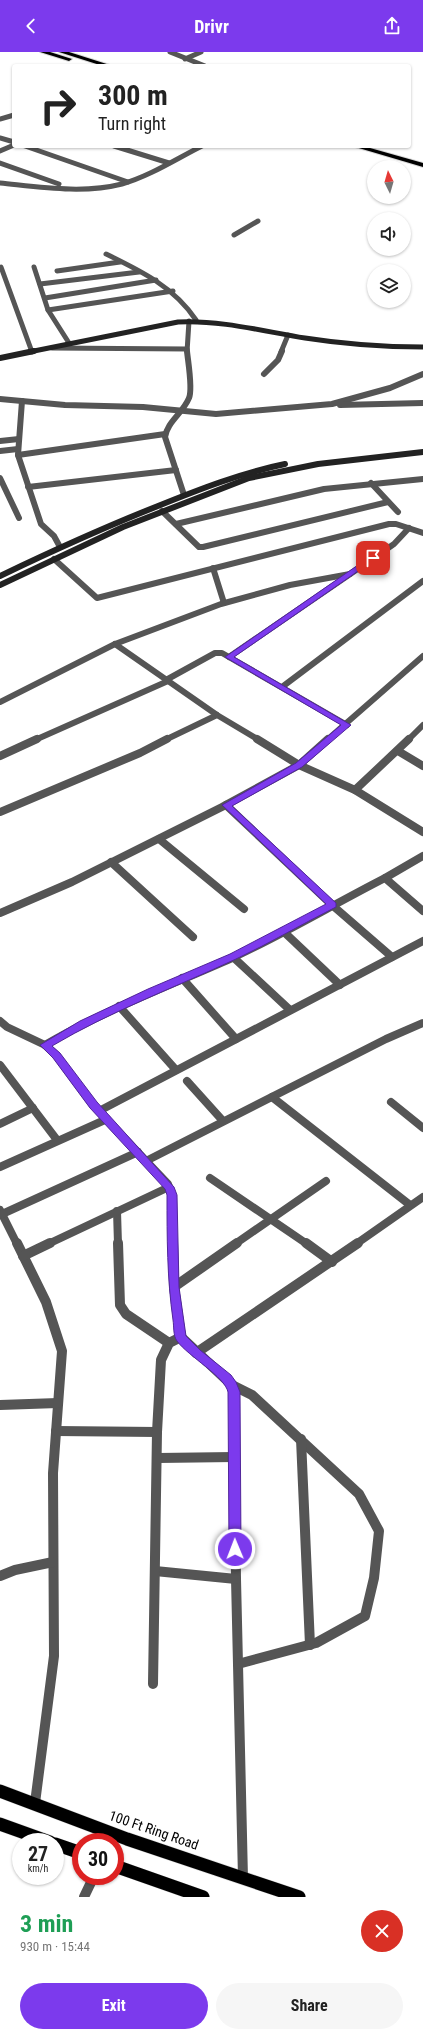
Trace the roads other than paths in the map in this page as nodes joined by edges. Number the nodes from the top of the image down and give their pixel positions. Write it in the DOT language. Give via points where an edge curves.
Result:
graph roads {
  1 [pos="43,52"];
  2 [pos="62,52"];
  3 [pos="170,52"];
  4 [pos="201,52"];
  5 [pos="185,59"];
  6 [pos="84,64"];
  7 [pos="103,64"];
  8 [pos="199,64"];
  9 [pos="12,117"];
  10 [pos="0,120"];
  11 [pos="0,138"];
  12 [pos="12,143"];
  13 [pos="12,145"];
  14 [pos="31,148"];
  15 [pos="120,148"];
  16 [pos="198,148"];
  17 [pos="363,148"];
  18 [pos="388,148"];
  19 [pos="0,150"];
  20 [pos="423,158"];
  21 [pos="169,163"];
  22 [pos="1,164"];
  23 [pos="423,165"];
  24 [pos="128,182"];
  25 [pos="0,183"];
  26 [pos="69,188"];
  27 [pos="258,221"];
  28 [pos="234,235"];
  29 [pos="106,254"];
  30 [pos="120,262"];
  31 [pos="1,267"];
  32 [pos="34,267"];
  33 [pos="57,271"];
  34 [pos="139,272"];
  35 [pos="156,280"];
  36 [pos="40,284"];
  37 [pos="173,291"];
  38 [pos="45,298"];
  39 [pos="48,310"];
  40 [pos="196,320"];
  41 [pos="190,321"];
  42 [pos="288,335"];
  43 [pos="69,343"];
  44 [pos="423,347"];
  45 [pos="49,348"];
  46 [pos="187,349"];
  47 [pos="32,352"];
  48 [pos="0,358"];
  49 [pos="264,374"];
  50 [pos="423,374"];
  51 [pos="0,399"];
  52 [pos="22,401"];
  53 [pos="423,402"];
  54 [pos="332,404"];
  55 [pos="183,410"];
  56 [pos="166,434"];
  57 [pos="19,439"];
  58 [pos="0,441"];
  59 [pos="423,447"];
  60 [pos="0,451"];
  61 [pos="18,452"];
  62 [pos="423,452"];
  63 [pos="176,470"];
  64 [pos="0,478"];
  65 [pos="423,478"];
  66 [pos="371,483"];
  67 [pos="28,487"];
  68 [pos="184,495"];
  69 [pos="388,502"];
  70 [pos="162,511"];
  71 [pos="398,512"];
  72 [pos="19,518"];
  73 [pos="176,524"];
  74 [pos="409,528"];
  75 [pos="423,533"];
  76 [pos="60,547"];
  77 [pos="54,559"];
  78 [pos="213,568"];
  79 [pos="3,572"];
  80 [pos="350,574"];
  81 [pos="0,576"];
  82 [pos="423,581"];
  83 [pos="0,585"];
  84 [pos="224,603"];
  85 [pos="115,644"];
  86 [pos="423,656"];
  87 [pos="229,657"];
  88 [pos="167,680"];
  89 [pos="282,687"];
  90 [pos="0,702"];
  91 [pos="217,715"];
  92 [pos="347,725"];
  93 [pos="423,725"];
  94 [pos="398,751"];
  95 [pos="0,756"];
  96 [pos="299,765"];
  97 [pos="423,766"];
  98 [pos="355,790"];
  99 [pos="226,805"];
  100 [pos="0,812"];
  101 [pos="423,832"];
  102 [pos="159,839"];
  103 [pos="423,856"];
  104 [pos="111,862"];
  105 [pos="384,878"];
  106 [pos="332,905"];
  107 [pos="244,909"];
  108 [pos="423,911"];
  109 [pos="0,913"];
  110 [pos="283,932"];
  111 [pos="193,937"];
  112 [pos="423,941"];
  113 [pos="233,957"];
  114 [pos="392,958"];
  115 [pos="182,978"];
  116 [pos="340,985"];
  117 [pos="119,1006"];
  118 [pos="290,1010"];
  119 [pos="423,1023"];
  120 [pos="2,1026"];
  121 [pos="236,1039"];
  122 [pos="45,1045"];
  123 [pos="0,1065"];
  124 [pos="176,1070"];
  125 [pos="187,1081"];
  126 [pos="272,1096"];
  127 [pos="391,1102"];
  128 [pos="33,1108"];
  129 [pos="98,1110"];
  130 [pos="107,1119"];
  131 [pos="223,1121"];
  132 [pos="0,1124"];
  133 [pos="423,1128"];
  134 [pos="56,1140"];
  135 [pos="138,1152"];
  136 [pos="146,1161"];
  137 [pos="0,1167"];
  138 [pos="210,1178"];
  139 [pos="326,1181"];
  140 [pos="169,1187"];
  141 [pos="418,1202"];
  142 [pos="117,1211"];
  143 [pos="1,1213"];
  144 [pos="272,1219"];
  145 [pos="23,1256"];
  146 [pos="332,1262"];
  147 [pos="174,1287"];
  148 [pos="181,1338"];
  149 [pos="169,1343"];
  150 [pos="196,1353"];
  151 [pos="232,1385"];
  152 [pos="58,1403"];
  153 [pos="0,1404"];
  154 [pos="56,1431"];
  155 [pos="157,1432"];
  156 [pos="301,1438"];
  157 [pos="234,1457"];
  158 [pos="158,1458"];
  159 [pos="54,1562"];
  160 [pos="155,1571"];
  161 [pos="0,1576"];
  162 [pos="236,1579"];
  163 [pos="310,1645"];
  164 [pos="238,1664"];
  165 [pos="153,1684"];
  166 [pos="0,1792"];
  167 [pos="35,1803"];
  168 [pos="0,1824"];
  169 [pos="25,1833"];
  170 [pos="124,1869"];
  171 [pos="243,1878"];
  172 [pos="90,1885"];
  173 [pos="84,1897"];
  174 [pos="203,1897"];
  175 [pos="299,1897"];
  1 -- 6 [label="highway"];
  2 -- 7 [label="highway"];
  3 -- 5 [label="street"];
  4 -- 5 [label="street"];
  5 -- 8 [label="street"];
  9 -- 10 [label="street"];
  11 -- 12 [label="street"];
  13 -- 19 [label="street"];
  14 -- 24 [label="street"];
  15 -- 21 [label="street"];
  16 -- 21 [label="street"];
  17 -- 23 [label="highway"];
  18 -- 20 [label="highway"];
  21 -- 24 [label="street"];
  22 -- 26 [label="street"];
  24 -- 26 [label="street" via="100,187"];
  25 -- 26 [label="street"];
  27 -- 28 [label="street"];
  29 -- 30 [label="street"];
  30 -- 33 [label="street"];
  30 -- 34 [label="street"];
  31 -- 47 [label="street"];
  32 -- 36 [label="street"];
  34 -- 35 [label="street"];
  34 -- 36 [label="street"];
  35 -- 37 [label="street"];
  35 -- 38 [label="street"];
  36 -- 38 [label="street"];
  37 -- 39 [label="street"];
  37 -- 40 [label="street" via="186,303"];
  38 -- 39 [label="street"];
  39 -- 43 [label="street"];
  40 -- 41 [label="street"];
  40 -- 42 [label="street"];
  41 -- 43 [label="street"];
  41 -- 46 [label="street"];
  42 -- 44 [label="street" via="407,348"];
  42 -- 49 [label="street" via="278,360"];
  43 -- 45 [label="street"];
  45 -- 46 [label="street"];
  45 -- 47 [label="street"];
  46 -- 55 [label="street" via="190,396"];
  47 -- 48 [label="street"];
  50 -- 54 [label="street" via="390,388"];
  51 -- 52 [label="street"];
  52 -- 55 [label="street"];
  52 -- 57 [label="street"];
  53 -- 54 [label="street"];
  54 -- 55 [label="street" via="216,414"];
  55 -- 56 [label="street" via="166,429"];
  56 -- 61 [label="street"];
  56 -- 63 [label="street"];
  57 -- 58 [label="street"];
  57 -- 61 [label="street"];
  59 -- 68 [label="street" via="326,457 270,467"];
  60 -- 61 [label="street"];
  61 -- 67 [label="street"];
  62 -- 70 [label="street" via="318,464 267,473"];
  63 -- 67 [label="street"];
  63 -- 68 [label="street"];
  64 -- 72 [label="street"];
  65 -- 66 [label="street"];
  66 -- 69 [label="street"];
  66 -- 73 [label="street" via="324,489"];
  67 -- 76 [label="street" via="41,524 54,536"];
  68 -- 76 [label="street"];
  69 -- 71 [label="street"];
  69 -- 73 [label="street" via="208,547 199,547"];
  70 -- 73 [label="street"];
  70 -- 77 [label="street"];
  74 -- 75 [label="street"];
  74 -- 78 [label="street" via="389,524"];
  74 -- 80 [label="street" via="394,544"];
  76 -- 79 [label="street"];
  77 -- 78 [label="street" via="97,598"];
  77 -- 83 [label="street"];
  78 -- 84 [label="street"];
  79 -- 81 [label="street"];
  80 -- 84 [label="street" via="290,585"];
  80 -- 87 [label="street"];
  82 -- 89 [label="street"];
  84 -- 85 [label="street"];
  85 -- 88 [label="street"];
  85 -- 90 [label="street"];
  86 -- 92 [label="street"];
  87 -- 88 [label="street" via="222,653 215,654"];
  87 -- 89 [label="street"];
  88 -- 91 [label="street"];
  88 -- 95 [label="street"];
  89 -- 92 [label="street"];
  91 -- 96 [label="street"];
  91 -- 100 [label="street" via="140,753"];
  92 -- 96 [label="street"];
  93 -- 94 [label="street"];
  94 -- 97 [label="street"];
  94 -- 98 [label="street"];
  96 -- 98 [label="street"];
  96 -- 99 [label="street"];
  98 -- 101 [label="street"];
  99 -- 102 [label="street"];
  99 -- 106 [label="street"];
  102 -- 104 [label="street"];
  102 -- 107 [label="street"];
  103 -- 105 [label="street"];
  104 -- 109 [label="street" via="50,893"];
  104 -- 111 [label="street"];
  105 -- 106 [label="street"];
  105 -- 108 [label="street"];
  106 -- 110 [label="street"];
  106 -- 114 [label="street"];
  110 -- 113 [label="street"];
  110 -- 116 [label="street"];
  112 -- 114 [label="street"];
  113 -- 115 [label="street"];
  113 -- 118 [label="street"];
  114 -- 116 [label="street"];
  115 -- 117 [label="street"];
  115 -- 121 [label="street"];
  116 -- 118 [label="street"];
  117 -- 122 [label="street"];
  117 -- 124 [label="street"];
  118 -- 121 [label="street"];
  119 -- 126 [label="street"];
  120 -- 122 [label="street"];
  121 -- 124 [label="street"];
  122 -- 129 [label="street" via="56,1055"];
  123 -- 128 [label="street"];
  124 -- 129 [label="street"];
  125 -- 131 [label="street"];
  126 -- 131 [label="street"];
  126 -- 141 [label="street"];
  127 -- 133 [label="street"];
  128 -- 132 [label="street"];
  128 -- 134 [label="street"];
  129 -- 130 [label="street"];
  130 -- 134 [label="street"];
  130 -- 135 [label="street"];
  131 -- 136 [label="street"];
  134 -- 137 [label="street"];
  135 -- 136 [label="street"];
  135 -- 143 [label="street"];
  136 -- 140 [label="street"];
  138 -- 144 [label="street"];
  139 -- 144 [label="street"];
  140 -- 142 [label="street"];
  140 -- 147 [label="street" via="172,1195"];
  141 -- 146 [label="street"];
  142 -- 145 [label="street"];
  142 -- 149 [label="street" via="120,1305 126,1314"];
  143 -- 145 [label="street"];
  144 -- 146 [label="street"];
  144 -- 147 [label="street"];
  145 -- 152 [label="street" via="46,1302 62,1351"];
  146 -- 150 [label="street"];
  147 -- 148 [label="street"];
  148 -- 149 [label="street"];
  148 -- 150 [label="street"];
  149 -- 155 [label="street" via="161,1360"];
  150 -- 151 [label="street"];
  151 -- 156 [label="street" via="252,1395"];
  151 -- 157 [label="street"];
  152 -- 153 [label="street"];
  152 -- 154 [label="street"];
  154 -- 155 [label="street"];
  154 -- 159 [label="street" via="53,1473"];
  155 -- 158 [label="street"];
  156 -- 163 [label="street"];
  156 -- 163 [label="street" via="359,1494 379,1531 374,1578 365,1616"];
  157 -- 158 [label="street"];
  157 -- 162 [label="street"];
  158 -- 160 [label="street"];
  159 -- 161 [label="street" via="14,1570"];
  159 -- 167 [label="street" via="54,1656"];
  160 -- 162 [label="street"];
  160 -- 165 [label="street"];
  162 -- 164 [label="street"];
  163 -- 164 [label="street"];
  164 -- 171 [label="street"];
  166 -- 167 [label="main road, 100 Ft Ring Road"];
  167 -- 171 [label="main road, 100 Ft Ring Road" via="127,1839"];
  168 -- 169 [label="main road"];
  170 -- 174 [label="main road"];
  171 -- 175 [label="main road, 100 Ft Ring Road"];
  172 -- 173 [label="street"];
}
